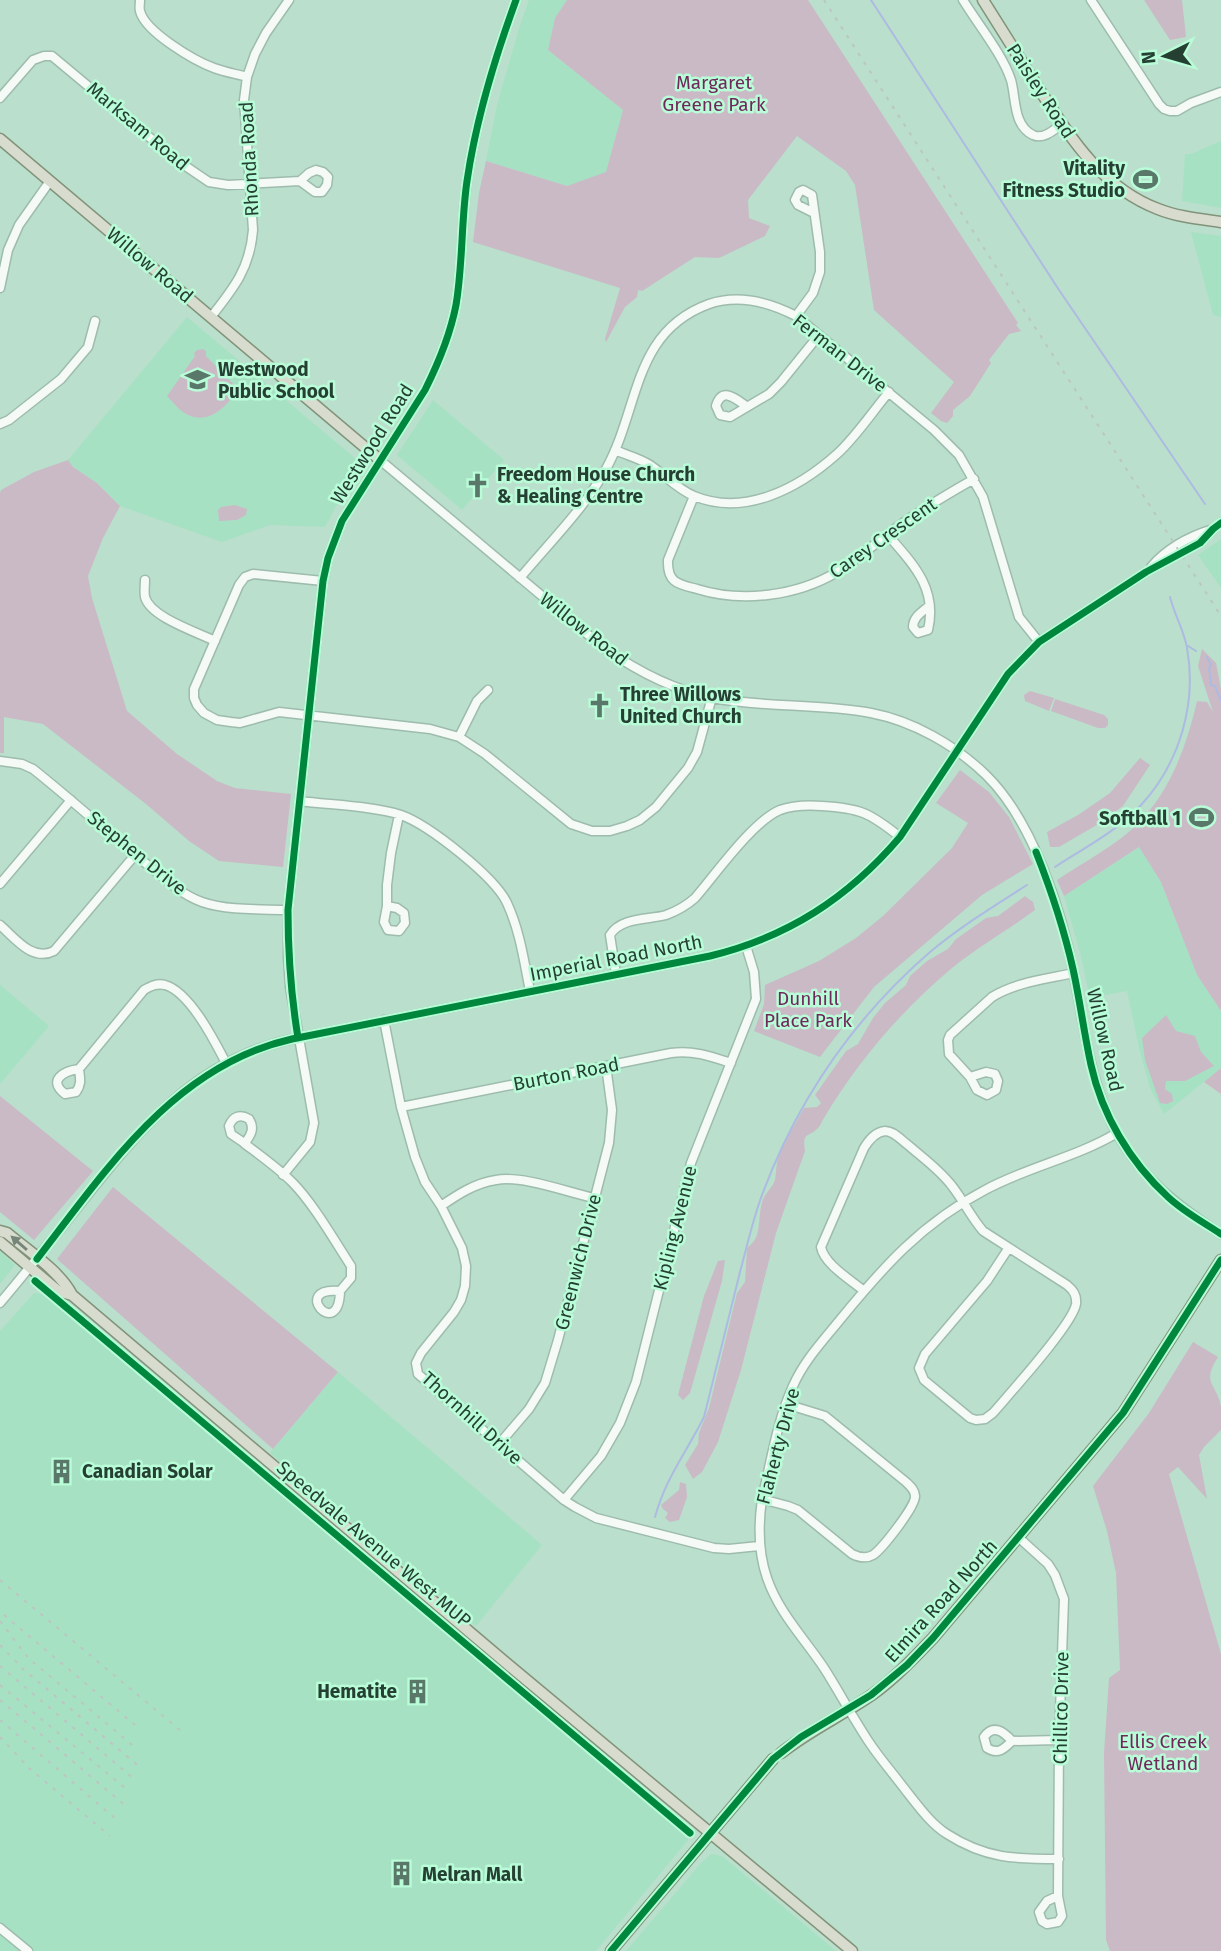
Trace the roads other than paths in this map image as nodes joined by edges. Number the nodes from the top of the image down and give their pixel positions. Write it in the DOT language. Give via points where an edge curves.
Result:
graph roads {
  1 [pos="140,0"];
  2 [pos="289,0"];
  3 [pos="516,0"];
  4 [pos="962,0"];
  5 [pos="983,0"];
  6 [pos="1091,0"];
  7 [pos="247,77"];
  8 [pos="1221,92"];
  9 [pos="0,99"];
  10 [pos="1062,124"];
  11 [pos="0,139"];
  12 [pos="50,181"];
  13 [pos="300,181"];
  14 [pos="250,185"];
  15 [pos="814,213"];
  16 [pos="1221,222"];
  17 [pos="0,288"];
  18 [pos="796,316"];
  19 [pos="211,317"];
  20 [pos="96,321"];
  21 [pos="819,335"];
  22 [pos="888,391"];
  23 [pos="746,406"];
  24 [pos="0,424"];
  25 [pos="615,450"];
  26 [pos="380,460"];
  27 [pos="974,479"];
  28 [pos="694,496"];
  29 [pos="1217,526"];
  30 [pos="887,534"];
  31 [pos="520,578"];
  32 [pos="145,580"];
  33 [pos="323,581"];
  34 [pos="929,606"];
  35 [pos="215,640"];
  36 [pos="1039,642"];
  37 [pos="488,690"];
  38 [pos="712,697"];
  39 [pos="309,715"];
  40 [pos="459,737"];
  41 [pos="957,751"];
  42 [pos="0,761"];
  43 [pos="71,800"];
  44 [pos="300,801"];
  45 [pos="399,815"];
  46 [pos="900,837"];
  47 [pos="135,855"];
  48 [pos="0,884"];
  49 [pos="387,906"];
  50 [pos="288,909"];
  51 [pos="0,925"];
  52 [pos="747,946"];
  53 [pos="1074,973"];
  54 [pos="616,974"];
  55 [pos="530,991"];
  56 [pos="384,1020"];
  57 [pos="298,1038"];
  58 [pos="226,1063"];
  59 [pos="731,1063"];
  60 [pos="606,1066"];
  61 [pos="79,1069"];
  62 [pos="970,1077"];
  63 [pos="401,1107"];
  64 [pos="1117,1133"];
  65 [pos="245,1143"];
  66 [pos="283,1175"];
  67 [pos="594,1198"];
  68 [pos="963,1202"];
  69 [pos="440,1206"];
  70 [pos="0,1231"];
  71 [pos="1221,1234"];
  72 [pos="0,1242"];
  73 [pos="1008,1249"];
  74 [pos="37,1258"];
  75 [pos="1221,1260"];
  76 [pos="30,1267"];
  77 [pos="340,1291"];
  78 [pos="864,1291"];
  79 [pos="72,1295"];
  80 [pos="0,1303"];
  81 [pos="786,1404"];
  82 [pos="500,1443"];
  83 [pos="762,1499"];
  84 [pos="564,1500"];
  85 [pos="1018,1537"];
  86 [pos="759,1546"];
  87 [pos="849,1708"];
  88 [pos="1059,1740"];
  89 [pos="1012,1741"];
  90 [pos="711,1834"];
  91 [pos="1059,1859"];
  92 [pos="1058,1896"];
  93 [pos="0,1928"];
  94 [pos="28,1951"];
  95 [pos="611,1951"];
  96 [pos="852,1951"];
  1 -- 7 [label="street" via="140,12 170,44 214,68"];
  2 -- 7 [label="street, Rhonda Road" via="266,33"];
  3 -- 26 [label="street, Westwood Road" via="473,139 457,295 448,338 425,390"];
  4 -- 10 [label="street" via="1007,69 1025,128 1042,136"];
  5 -- 10 [label="main road, Paisley Road"];
  6 -- 8 [label="street" via="1164,109 1177,111"];
  7 -- 14 [label="street, Rhonda Road" via="244,100"];
  9 -- 14 [label="street, Marksam Road" via="33,60 52,56 192,172 209,182"];
  10 -- 16 [label="main road, Paisley Road" via="1097,169 1135,198 1179,215"];
  11 -- 12 [label="main road, Willow Road"];
  12 -- 17 [label="street" via="19,225"];
  12 -- 19 [label="main road, Willow Road"];
  13 -- 14 [label="street, Marksam Road"];
  14 -- 19 [label="street, Rhonda Road" via="253,230 247,263"];
  15 -- 18 [label="street" via="820,272 813,293"];
  18 -- 21 [label="street, Ferman Drive"];
  18 -- 25 [label="street, Ferman Drive" via="762,302 732,300 683,316 657,341 647,359"];
  19 -- 26 [label="main road, Willow Road"];
  20 -- 24 [label="street" via="88,347 61,379"];
  21 -- 22 [label="street, Ferman Drive"];
  21 -- 23 [label="street" via="775,388"];
  22 -- 27 [label="street, Ferman Drive" via="947,442"];
  22 -- 28 [label="street" via="839,453 790,487 748,502"];
  25 -- 28 [label="street" via="648,463"];
  25 -- 31 [label="street, Ferman Drive" via="589,496"];
  26 -- 31 [label="street, Willow Road"];
  26 -- 33 [label="street, Westwood Road" via="342,521"];
  27 -- 30 [label="street, Carey Crescent"];
  27 -- 36 [label="street, Ferman Drive" via="1019,617"];
  28 -- 30 [label="street, Carey Crescent" via="667,571 674,582 726,595 800,588 836,573"];
  29 -- 36 [label="street, Imperial Road North" via="1200,543 1146,572"];
  30 -- 34 [label="street" via="921,575"];
  31 -- 38 [label="street, Willow Road" via="624,662 666,684"];
  32 -- 35 [label="street" via="145,597 158,613"];
  33 -- 35 [label="street" via="245,577"];
  33 -- 39 [label="street, Westwood Road"];
  35 -- 39 [label="street" via="194,688 194,698 204,713 240,723 279,712"];
  36 -- 41 [label="street, Imperial Road North" via="1008,674"];
  37 -- 40 [label="street" via="477,701"];
  38 -- 40 [label="street" via="688,768 640,820 610,831 571,824"];
  38 -- 41 [label="street, Willow Road" via="873,713 921,729"];
  39 -- 40 [label="street" via="430,729"];
  39 -- 44 [label="street, Westwood Road"];
  41 -- 46 [label="street, Imperial Road North"];
  41 -- 53 [label="street, Willow Road" via="986,775 1020,819 1042,867"];
  42 -- 43 [label="street, Stephen Drive" via="33,769"];
  43 -- 47 [label="street, Stephen Drive"];
  43 -- 48 [label="street"];
  44 -- 45 [label="street"];
  44 -- 50 [label="street, Westwood Road"];
  45 -- 49 [label="street"];
  45 -- 55 [label="street" via="428,828 456,849 506,900 516,922"];
  46 -- 52 [label="street, Imperial Road North" via="832,902"];
  46 -- 54 [label="street" via="879,820 848,808 805,805 778,811 752,831 687,905 614,928 610,935"];
  47 -- 50 [label="street, Stephen Drive" via="178,889 205,903"];
  47 -- 51 [label="street" via="54,951 33,954"];
  50 -- 57 [label="street, Westwood Road" via="290,987"];
  52 -- 54 [label="street, Imperial Road North"];
  52 -- 59 [label="street, Kipling Avenue" via="756,999"];
  53 -- 62 [label="street" via="999,992 950,1035 949,1054"];
  53 -- 64 [label="street, Willow Road" via="1091,1067"];
  54 -- 55 [label="street, Imperial Road North"];
  55 -- 56 [label="street, Imperial Road North"];
  56 -- 57 [label="street, Imperial Road North"];
  56 -- 63 [label="street, Thornhill Drive"];
  57 -- 58 [label="street, Imperial Road North"];
  57 -- 66 [label="street, Westwood Road" via="314,1123 310,1142"];
  58 -- 61 [label="street" via="185,999 164,985 153,985"];
  58 -- 74 [label="street, Imperial Road North" via="160,1111"];
  59 -- 60 [label="street, Burton Road" via="681,1052"];
  59 -- 84 [label="street, Kipling Avenue" via="691,1163 636,1382 620,1423 600,1456"];
  60 -- 63 [label="street, Burton Road"];
  60 -- 67 [label="street, Greenwich Drive" via="612,1125"];
  63 -- 69 [label="street, Thornhill Drive" via="415,1157"];
  64 -- 68 [label="street, Flaherty Drive" via="1082,1152 1007,1178"];
  64 -- 71 [label="street, Willow Road" via="1169,1198"];
  65 -- 66 [label="street"];
  66 -- 77 [label="street" via="301,1192 351,1266 351,1276"];
  67 -- 69 [label="street" via="515,1179 495,1180"];
  67 -- 82 [label="street, Greenwich Drive" via="545,1383"];
  68 -- 73 [label="street" via="983,1231"];
  68 -- 78 [label="street, Flaherty Drive" via="919,1233"];
  68 -- 78 [label="street" via="939,1170 898,1137 888,1132 874,1136 864,1147 821,1248 828,1261"];
  69 -- 82 [label="street, Thornhill Drive" via="462,1248 465,1286 454,1312 421,1353 416,1363 418,1374"];
  74 -- 70 [label="main road, one-way"];
  72 -- 76 [label="main road"];
  73 -- 73 [label="street" via="1073,1291 1076,1308 993,1413 976,1420 924,1380 919,1368 925,1354"];
  74 -- 76 [label="street, Imperial Road North"];
  74 -- 79 [label="main road"];
  75 -- 85 [label="main road, Elmira Road North" via="1123,1413"];
  76 -- 79 [label="main road" via="58,1291"];
  76 -- 80 [label="street, Imperial Road North"];
  78 -- 81 [label="street, Flaherty Drive" via="800,1371"];
  79 -- 90 [label="main road"];
  81 -- 83 [label="street, Flaherty Drive"];
  81 -- 83 [label="street" via="835,1423 906,1482 915,1501 873,1555 859,1557 798,1510"];
  82 -- 84 [label="street, Thornhill Drive"];
  83 -- 86 [label="street, Flaherty Drive"];
  84 -- 86 [label="street, Thornhill Drive" via="596,1518 678,1539 722,1549"];
  85 -- 87 [label="main road, Elmira Road North" via="907,1665"];
  85 -- 88 [label="street, Chillico Drive" via="1048,1564 1064,1599"];
  86 -- 87 [label="street, Flaherty Drive" via="779,1606"];
  87 -- 90 [label="main road, Elmira Road North" via="777,1756"];
  87 -- 91 [label="street, Flaherty Drive" via="879,1755 945,1833 988,1855"];
  88 -- 89 [label="street"];
  88 -- 91 [label="street, Chillico Drive"];
  90 -- 95 [label="main road, Elmira Road North"];
  90 -- 96 [label="main road"];
  91 -- 92 [label="street, Chillico Drive"];
  93 -- 94 [label="street"];
}
